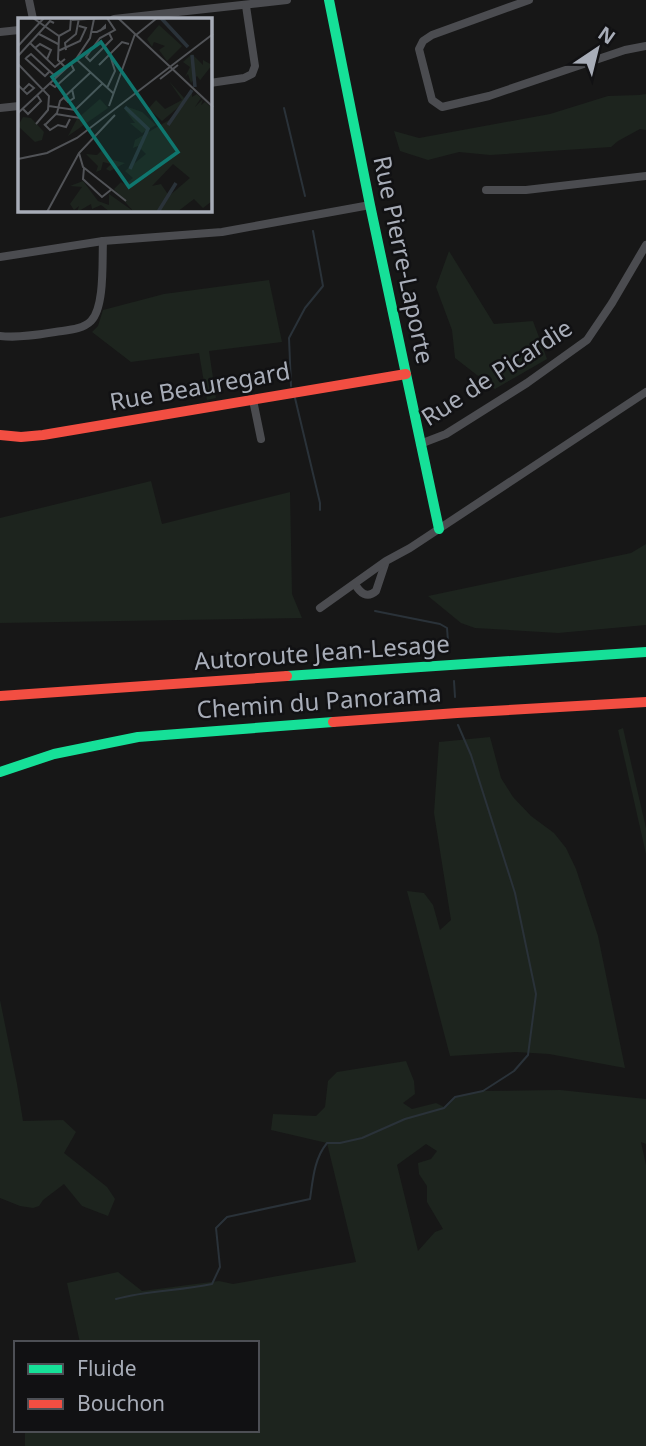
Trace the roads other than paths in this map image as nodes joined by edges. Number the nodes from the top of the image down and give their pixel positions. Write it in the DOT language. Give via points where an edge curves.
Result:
graph roads {
  1 [pos="29,0"];
  2 [pos="287,0"];
  3 [pos="329,0"];
  4 [pos="529,0"];
  5 [pos="246,6"];
  6 [pos="33,18"];
  7 [pos="120,18"];
  8 [pos="18,30"];
  9 [pos="0,32"];
  10 [pos="646,46"];
  11 [pos="212,83"];
  12 [pos="18,106"];
  13 [pos="0,108"];
  14 [pos="646,176"];
  15 [pos="486,190"];
  16 [pos="370,205"];
  17 [pos="103,241"];
  18 [pos="646,245"];
  19 [pos="0,257"];
  20 [pos="0,336"];
  21 [pos="406,374"];
  22 [pos="646,392"];
  23 [pos="253,400"];
  24 [pos="0,435"];
  25 [pos="261,439"];
  26 [pos="420,444"];
  27 [pos="439,528"];
  28 [pos="386,561"];
  29 [pos="355,584"];
  30 [pos="320,608"];
  31 [pos="646,652"];
  32 [pos="0,696"];
  33 [pos="646,702"];
  34 [pos="0,772"];
  1 -- 6 [label="street"];
  2 -- 5 [label="street"];
  3 -- 16 [label="main road, Rue Pierre-Laporte"];
  4 -- 10 [label="street" via="423,41 419,49 432,100 442,107 489,96"];
  5 -- 7 [label="street" via="180,8"];
  5 -- 11 [label="street" via="255,66 252,74"];
  8 -- 9 [label="street"];
  12 -- 13 [label="street"];
  14 -- 15 [label="street"];
  16 -- 17 [label="street" via="222,232"];
  16 -- 21 [label="main road, Rue Pierre-Laporte"];
  17 -- 19 [label="street"];
  17 -- 20 [label="street" via="100,300 92,321 64,331"];
  18 -- 26 [label="street, Rue de Picardie" via="587,340 446,434"];
  21 -- 23 [label="main road, Rue Beauregard"];
  21 -- 26 [label="main road, Rue Pierre-Laporte"];
  22 -- 27 [label="street"];
  23 -- 24 [label="main road, Rue Beauregard" via="43,435"];
  23 -- 25 [label="street"];
  26 -- 27 [label="main road, Rue Pierre-Laporte"];
  27 -- 28 [label="street"];
  28 -- 29 [label="street"];
  28 -- 29 [label="street" via="373,594 361,593"];
  29 -- 30 [label="street"];
  31 -- 32 [label="main road, Autoroute Jean-Lesage"];
  33 -- 34 [label="main road, Chemin du Panorama" via="138,737 54,754"];
}
